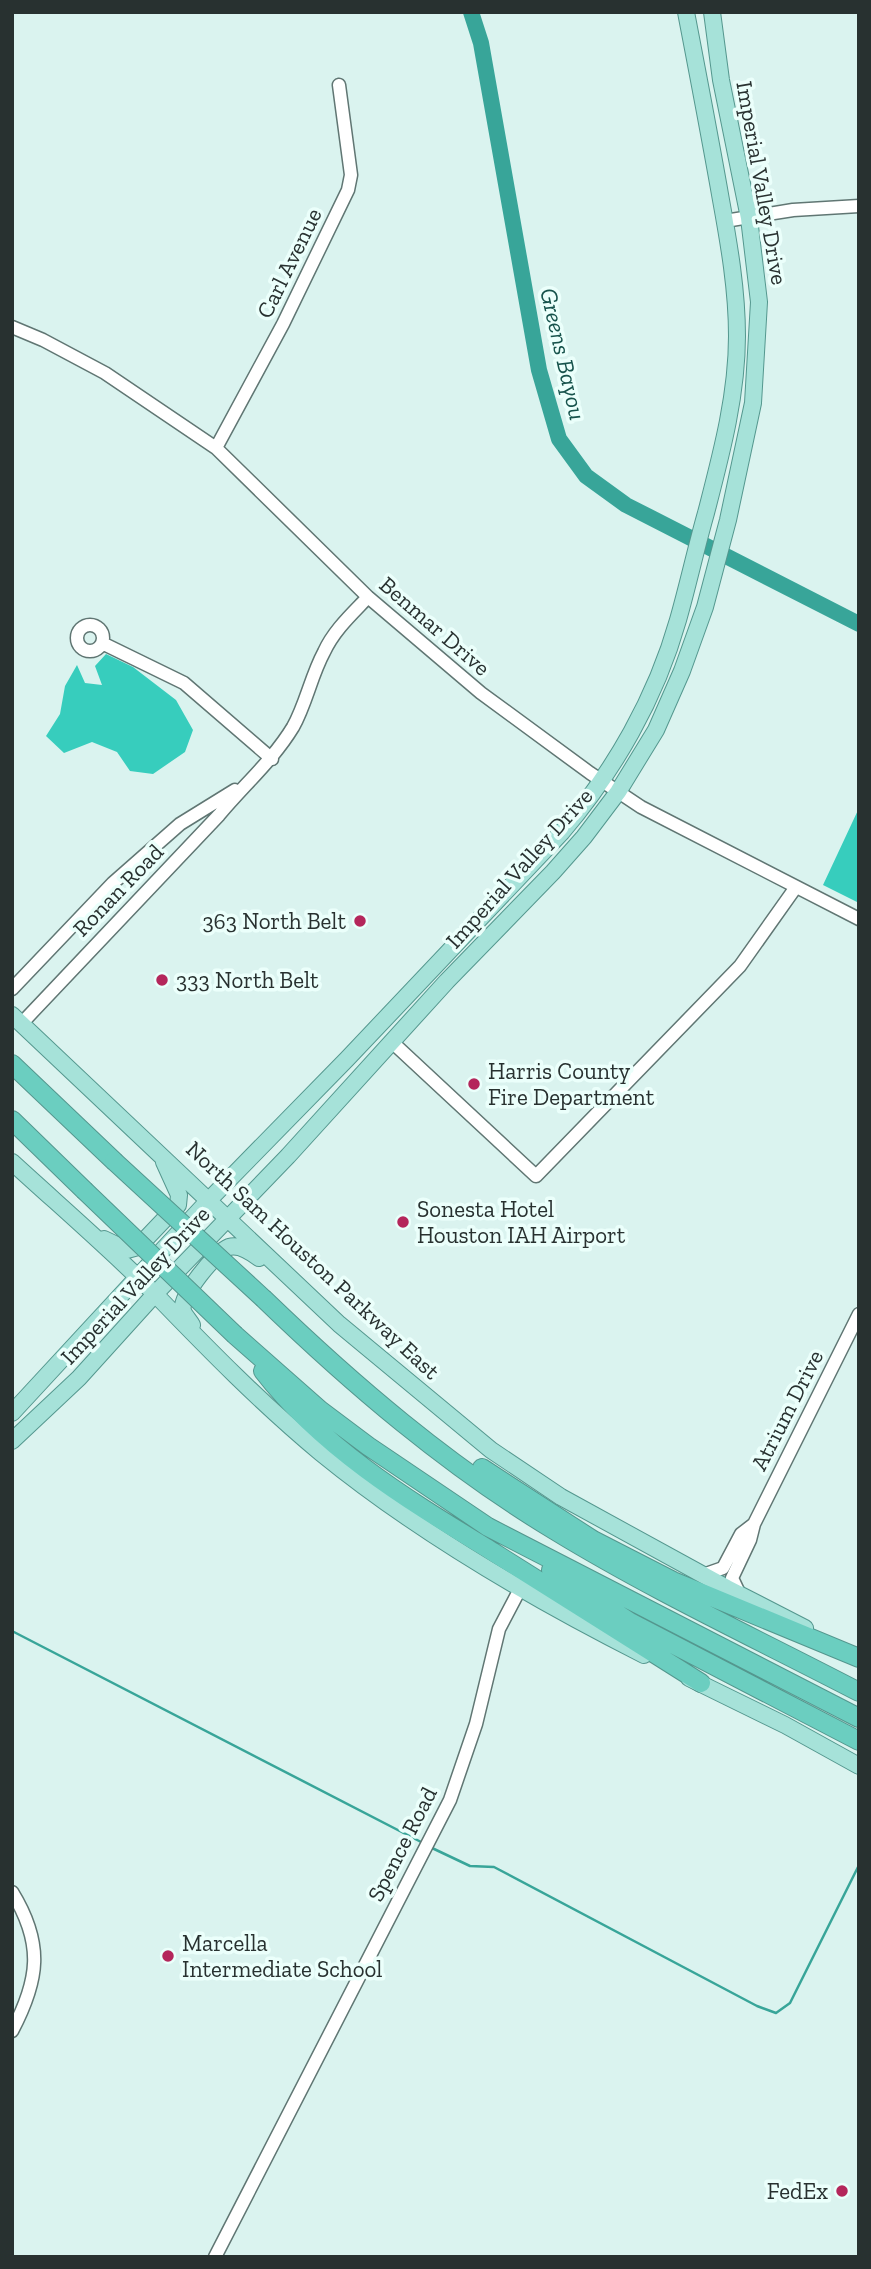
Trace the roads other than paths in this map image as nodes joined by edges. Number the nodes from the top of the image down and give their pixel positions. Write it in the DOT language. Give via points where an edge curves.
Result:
graph roads {
  1 [pos="686,12"];
  2 [pos="712,12"];
  3 [pos="721,79"];
  4 [pos="699,80"];
  5 [pos="339,85"];
  6 [pos="859,206"];
  7 [pos="749,218"];
  8 [pos="725,221"];
  9 [pos="12,327"];
  10 [pos="216,448"];
  11 [pos="368,597"];
  12 [pos="102,643"];
  13 [pos="667,652"];
  14 [pos="687,659"];
  15 [pos="272,758"];
  16 [pos="601,780"];
  17 [pos="244,785"];
  18 [pos="618,792"];
  19 [pos="145,855"];
  20 [pos="163,874"];
  21 [pos="796,887"];
  22 [pos="859,919"];
  23 [pos="12,989"];
  24 [pos="17,1019"];
  25 [pos="392,1042"];
  26 [pos="347,1059"];
  27 [pos="12,1064"];
  28 [pos="363,1074"];
  29 [pos="16,1125"];
  30 [pos="160,1152"];
  31 [pos="12,1162"];
  32 [pos="208,1201"];
  33 [pos="72,1218"];
  34 [pos="228,1219"];
  35 [pos="288,1276"];
  36 [pos="136,1277"];
  37 [pos="155,1294"];
  38 [pos="859,1314"];
  39 [pos="235,1335"];
  40 [pos="201,1342"];
  41 [pos="374,1400"];
  42 [pos="14,1411"];
  43 [pos="29,1426"];
  44 [pos="12,1441"];
  45 [pos="754,1524"];
  46 [pos="488,1527"];
  47 [pos="703,1575"];
  48 [pos="520,1589"];
  49 [pos="740,1595"];
  50 [pos="859,1657"];
  51 [pos="701,1683"];
  52 [pos="859,1692"];
  53 [pos="859,1718"];
  54 [pos="859,1741"];
  55 [pos="859,1766"];
  56 [pos="12,1892"];
  57 [pos="12,2031"];
  58 [pos="215,2257"];
  1 -- 4 [label="main road, Imperial Valley Drive"];
  2 -- 3 [label="main road, Imperial Valley Drive"];
  3 -- 4 [label="main road"];
  3 -- 7 [label="main road, Imperial Valley Drive"];
  4 -- 8 [label="main road, Imperial Valley Drive"];
  5 -- 10 [label="street, Carl Avenue" via="351,175 348,190"];
  6 -- 7 [label="street"];
  7 -- 8 [label="street"];
  7 -- 14 [label="main road, Imperial Valley Drive" via="759,302 753,403 728,520"];
  8 -- 13 [label="main road, Imperial Valley Drive" via="737,337 730,413"];
  9 -- 10 [label="street, Benmar Drive" via="105,373"];
  10 -- 11 [label="street, Benmar Drive"];
  11 -- 15 [label="street, Ronan Road" via="324,650 300,712"];
  11 -- 16 [label="street, Benmar Drive" via="481,693"];
  12 -- 15 [label="street" via="184,683"];
  13 -- 14 [label="main road"];
  13 -- 16 [label="main road, Imperial Valley Drive" via="643,711"];
  14 -- 18 [label="main road, Imperial Valley Drive" via="656,730"];
  15 -- 17 [label="street, Ronan Road"];
  16 -- 18 [label="street, Benmar Drive"];
  16 -- 26 [label="main road, Imperial Valley Drive" via="562,832"];
  17 -- 19 [label="street, Ronan Road" via="180,824"];
  17 -- 20 [label="street, Ronan Road"];
  18 -- 21 [label="street, Benmar Drive"];
  18 -- 25 [label="main road, Imperial Valley Drive" via="553,872"];
  19 -- 20 [label="street"];
  19 -- 23 [label="street, Ronan Road"];
  20 -- 24 [label="street, Ronan Road"];
  21 -- 22 [label="street, Benmar Drive"];
  21 -- 25 [label="street" via="740,966 536,1176"];
  24 -- 30 [label="main road, North Sam Houston Parkway East"];
  25 -- 28 [label="main road, Imperial Valley Drive"];
  26 -- 28 [label="main road"];
  26 -- 32 [label="main road, Imperial Valley Drive"];
  27 -- 41 [label="highway, bridge"];
  28 -- 34 [label="main road, Imperial Valley Drive"];
  29 -- 39 [label="highway, bridge"];
  30 -- 32 [label="main road, North Sam Houston Parkway East"];
  30 -- 33 [label="main road" via="179,1195 178,1205 138,1247 117,1247"];
  31 -- 33 [label="main road"];
  32 -- 34 [label="main road, North Sam Houston Parkway East"];
  32 -- 36 [label="main road, Imperial Valley Drive"];
  33 -- 36 [label="main road"];
  34 -- 35 [label="main road, North Sam Houston Parkway East"];
  34 -- 37 [label="main road, Imperial Valley Drive"];
  35 -- 40 [label="main road" via="248,1250 227,1248 195,1280 183,1301 183,1312"];
  35 -- 47 [label="main road, North Sam Houston Parkway East" via="491,1451 561,1497"];
  36 -- 37 [label="main road"];
  36 -- 42 [label="main road, Imperial Valley Drive"];
  37 -- 40 [label="main road"];
  37 -- 43 [label="main road, Imperial Valley Drive"];
  38 -- 45 [label="street, Atrium Drive"];
  39 -- 46 [label="highway" via="358,1439"];
  39 -- 51 [label="highway" via="275,1387 340,1449 410,1500"];
  40 -- 48 [label="main road" via="328,1459"];
  41 -- 50 [label="highway" via="593,1540 673,1581"];
  41 -- 52 [label="highway" via="486,1486 553,1530"];
  42 -- 43 [label="main road"];
  43 -- 44 [label="main road, Imperial Valley Drive"];
  45 -- 47 [label="street, Atrium Drive" via="741,1534 723,1568"];
  45 -- 49 [label="street, Atrium Drive" via="732,1577"];
  46 -- 53 [label="highway"];
  46 -- 54 [label="highway" via="630,1622"];
  47 -- 49 [label="main road, North Sam Houston Parkway East"];
  48 -- 51 [label="main road"];
  48 -- 58 [label="street, Spence Road" via="499,1629 476,1724 450,1800"];
  49 -- 50 [label="main road, North Sam Houston Parkway East"];
  51 -- 55 [label="main road"];
  56 -- 57 [label="street" via="29,1929 35,1971"];
}
